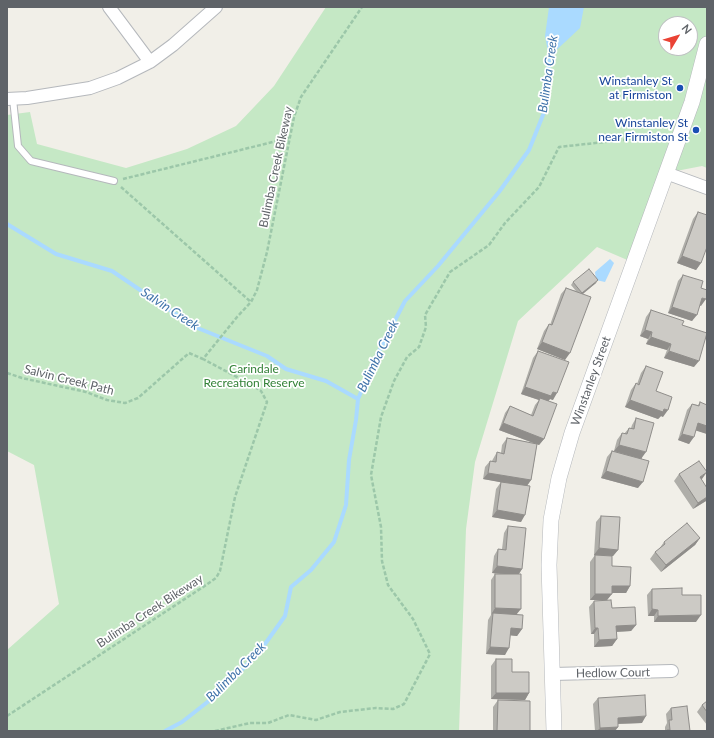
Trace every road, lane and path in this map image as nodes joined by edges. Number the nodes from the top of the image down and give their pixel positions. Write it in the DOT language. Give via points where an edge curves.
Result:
graph roads {
  1 [pos="109,7"];
  2 [pos="216,7"];
  3 [pos="362,7"];
  4 [pos="707,44"];
  5 [pos="150,62"];
  6 [pos="10,99"];
  7 [pos="659,136"];
  8 [pos="289,138"];
  9 [pos="666,173"];
  10 [pos="114,181"];
  11 [pos="707,188"];
  12 [pos="251,302"];
  13 [pos="203,359"];
  14 [pos="7,372"];
  15 [pos="672,671"];
  16 [pos="553,674"];
  17 [pos="7,716"];
  18 [pos="216,731"];
  19 [pos="554,731"];
  1 -- 5 [label="street"];
  2 -- 5 [label="street"];
  3 -- 8 [label="path, Bulimba Creek Bikeway" via="301,97"];
  4 -- 9 [label="street, Winstanley Street" via="692,102"];
  5 -- 6 [label="street" via="90,88"];
  6 -- 10 [label="lane" via="18,146 31,161"];
  7 -- 18 [label="path" via="559,147 539,187 488,245 450,272 425,315 426,327 419,347 407,357 394,381 381,418 370,475 381,527 382,561 388,585 413,619 430,654 404,704 393,709 340,712 316,720 289,716 268,723"];
  8 -- 10 [label="path"];
  8 -- 12 [label="path, Bulimba Creek Bikeway" via="267,252 257,290"];
  9 -- 11 [label="street"];
  9 -- 16 [label="street, Winstanley Street" via="572,433 559,478 551,520 548,565"];
  10 -- 12 [label="path"];
  12 -- 13 [label="path, Bulimba Creek Bikeway"];
  13 -- 14 [label="path, Salvin Creek Path" via="189,353 138,398 125,403"];
  13 -- 17 [label="path, Bulimba Creek Bikeway" via="261,391 267,402 234,497 220,571 216,578 206,585"];
  15 -- 16 [label="street, Hedlow Court"];
  16 -- 19 [label="street, Winstanley Street"];
}
